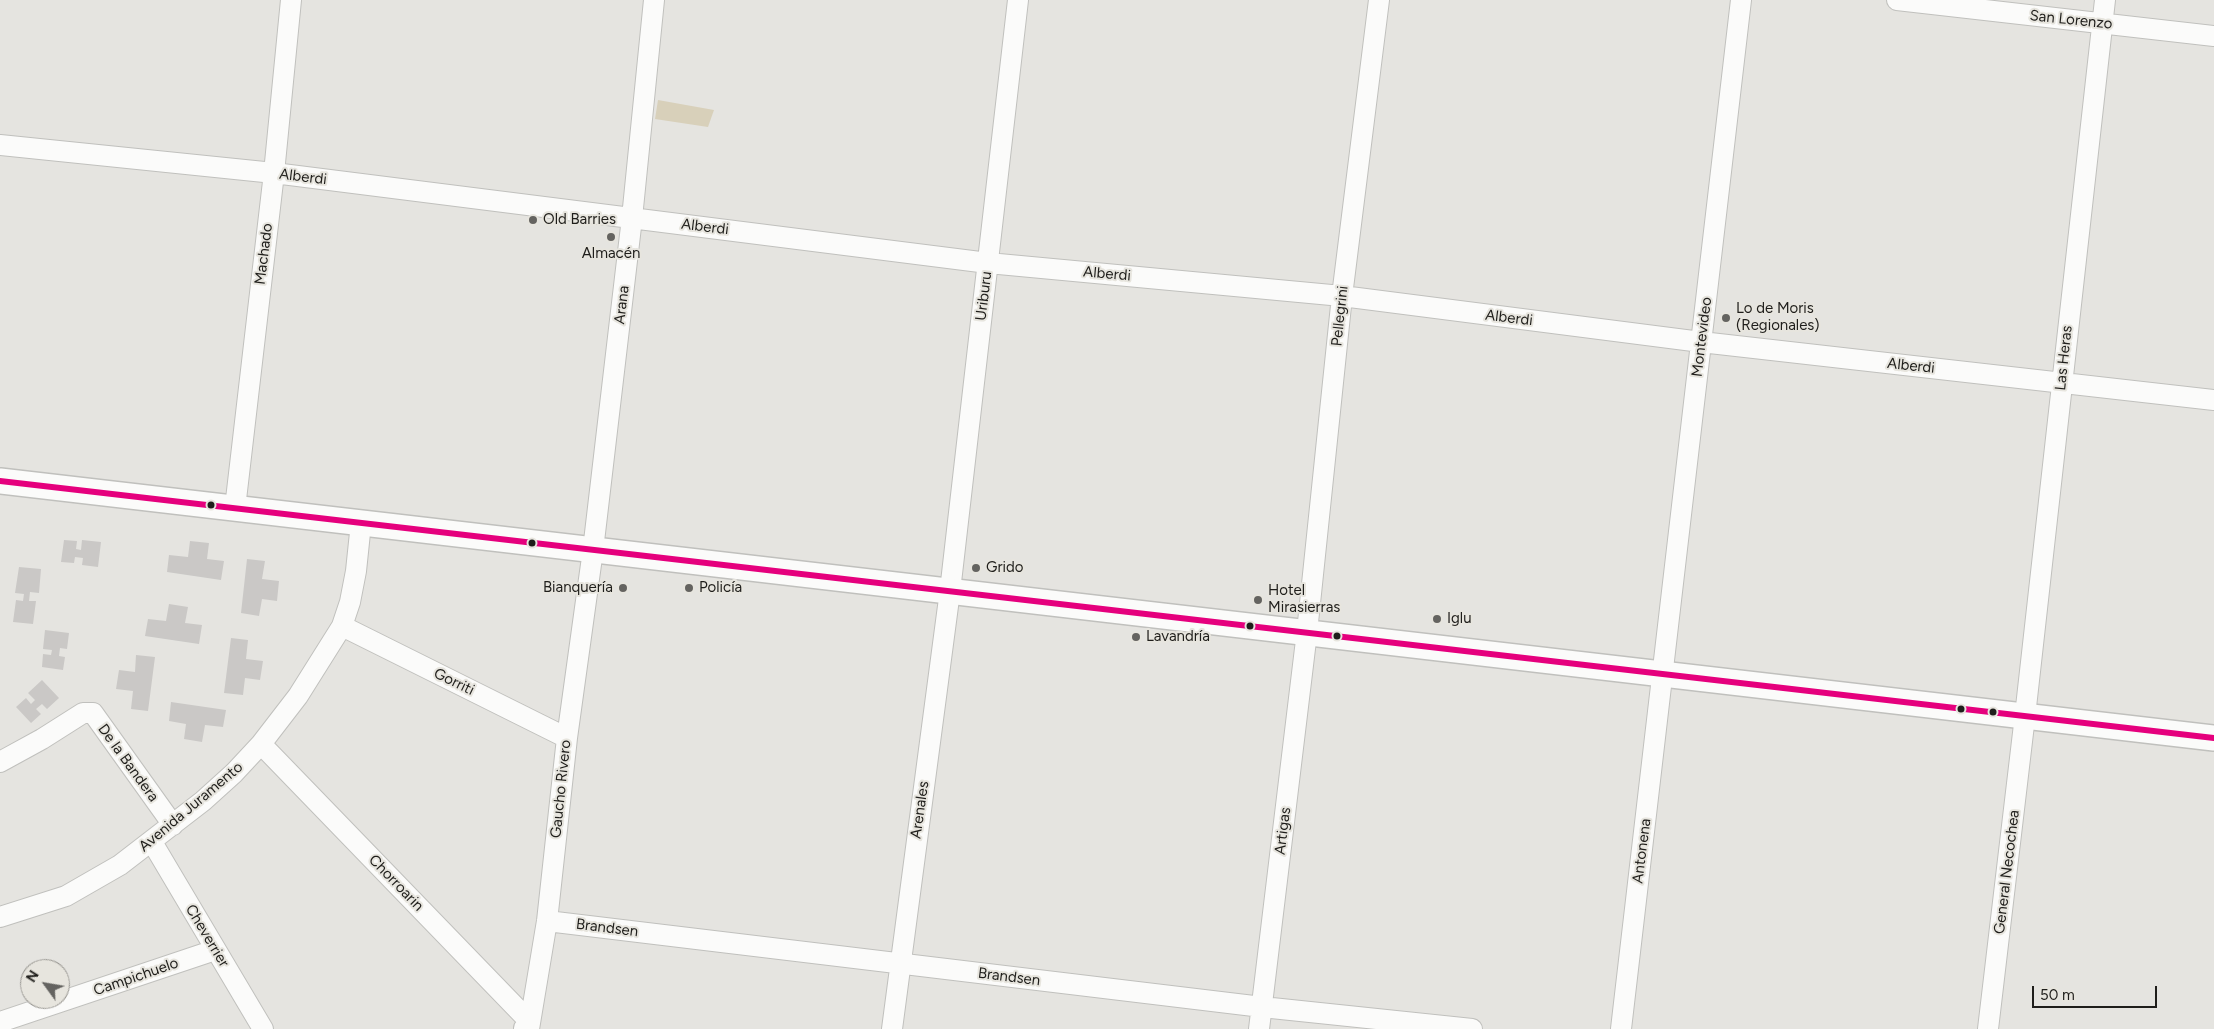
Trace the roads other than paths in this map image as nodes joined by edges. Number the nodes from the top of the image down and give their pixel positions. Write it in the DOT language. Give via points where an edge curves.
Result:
graph roads {
  1 [pos="291,0"];
  2 [pos="654,0"];
  3 [pos="1018,0"];
  4 [pos="1379,0"];
  5 [pos="1741,0"];
  6 [pos="1897,0"];
  7 [pos="2105,0"];
  8 [pos="2102,23"];
  9 [pos="2214,36"];
  10 [pos="0,145"];
  11 [pos="274,174"];
  12 [pos="632,218"];
  13 [pos="988,263"];
  14 [pos="1342,296"];
  15 [pos="1701,342"];
  16 [pos="2061,383"];
  17 [pos="2214,400"];
  18 [pos="0,481"];
  19 [pos="235,508"];
  20 [pos="362,523"];
  21 [pos="593,550"];
  22 [pos="950,591"];
  23 [pos="342,626"];
  24 [pos="1307,632"];
  25 [pos="1663,674"];
  26 [pos="2025,716"];
  27 [pos="567,738"];
  28 [pos="2214,738"];
  29 [pos="261,744"];
  30 [pos="0,762"];
  31 [pos="173,825"];
  32 [pos="152,842"];
  33 [pos="0,917"];
  34 [pos="547,921"];
  35 [pos="214,950"];
  36 [pos="900,964"];
  37 [pos="1262,1007"];
  38 [pos="0,1022"];
  39 [pos="527,1027"];
  40 [pos="263,1029"];
  41 [pos="892,1029"];
  42 [pos="1259,1029"];
  43 [pos="1472,1029"];
  44 [pos="1621,1029"];
  45 [pos="1988,1029"];
  1 -- 11 [label="street, Machado"];
  2 -- 12 [label="street, Arana"];
  3 -- 13 [label="street, Uriburu"];
  4 -- 14 [label="street, Pellegrini"];
  5 -- 15 [label="street, Montevideo"];
  6 -- 8 [label="street, San Lorenzo"];
  7 -- 8 [label="street, Las Heras"];
  8 -- 9 [label="street, San Lorenzo"];
  8 -- 16 [label="street, Las Heras"];
  10 -- 11 [label="street, Alberdi"];
  11 -- 12 [label="street, Alberdi"];
  11 -- 19 [label="street, Machado"];
  12 -- 13 [label="street, Alberdi"];
  12 -- 21 [label="street, Arana"];
  13 -- 14 [label="street, Alberdi"];
  13 -- 22 [label="street, Uriburu"];
  14 -- 15 [label="street, Alberdi"];
  14 -- 24 [label="street, Pellegrini"];
  15 -- 16 [label="street, Alberdi"];
  15 -- 25 [label="street, Montevideo"];
  16 -- 17 [label="street, Alberdi"];
  16 -- 26 [label="street, Las Heras"];
  18 -- 19 [label="main road"];
  19 -- 20 [label="main road"];
  20 -- 21 [label="main road"];
  20 -- 23 [label="street, Avenida Juramento" via="350,602"];
  21 -- 22 [label="main road"];
  21 -- 27 [label="street, Gaucho Rivero"];
  22 -- 24 [label="main road"];
  22 -- 36 [label="street, Arenales"];
  23 -- 27 [label="street, Gorriti"];
  23 -- 29 [label="street, Avenida Juramento" via="298,696"];
  24 -- 25 [label="main road"];
  24 -- 37 [label="street, Artigas"];
  25 -- 26 [label="main road"];
  25 -- 44 [label="street, Antonena"];
  26 -- 28 [label="main road"];
  26 -- 45 [label="street, General Necochea"];
  27 -- 34 [label="street, Gaucho Rivero"];
  29 -- 31 [label="street, Avenida Juramento" via="234,774"];
  29 -- 39 [label="street, Chorroarin"];
  30 -- 31 [label="street, De la Bandera" via="83,713 93,713"];
  31 -- 32 [label="street, Avenida Juramento"];
  32 -- 33 [label="street, Avenida Juramento" via="107,874 66,896"];
  32 -- 35 [label="street, Cheverrier"];
  34 -- 36 [label="street, Brandsen"];
  34 -- 39 [label="street, Gaucho Rivero"];
  35 -- 38 [label="street, Campichuelo"];
  35 -- 40 [label="street, Cheverrier"];
  36 -- 37 [label="street, Brandsen"];
  36 -- 41 [label="street, Arenales"];
  37 -- 42 [label="street, Artigas"];
  37 -- 43 [label="street, Brandsen"];
}
